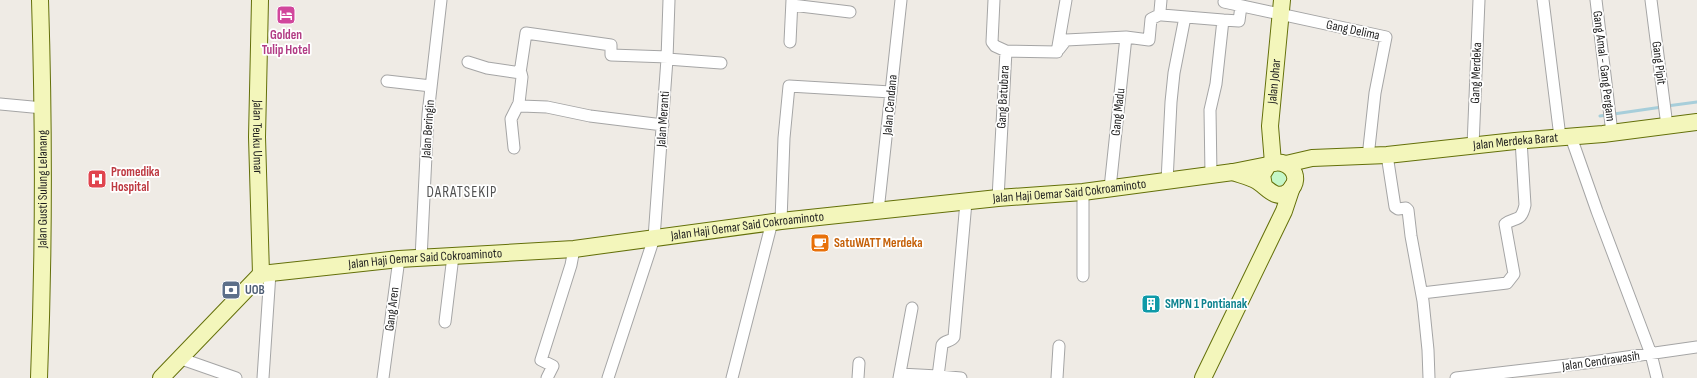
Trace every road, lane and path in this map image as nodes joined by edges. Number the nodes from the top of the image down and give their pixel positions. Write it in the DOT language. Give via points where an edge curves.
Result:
graph roads {
  1 [pos="40,0"];
  2 [pos="260,0"];
  3 [pos="441,0"];
  4 [pos="669,0"];
  5 [pos="901,0"];
  6 [pos="994,0"];
  7 [pos="1066,0"];
  8 [pos="1161,0"];
  9 [pos="1479,0"];
  10 [pos="1543,0"];
  11 [pos="1596,0"];
  12 [pos="1651,0"];
  13 [pos="792,2"];
  14 [pos="1224,2"];
  15 [pos="1241,6"];
  16 [pos="1281,7"];
  17 [pos="850,12"];
  18 [pos="1160,14"];
  19 [pos="1185,17"];
  20 [pos="1223,20"];
  21 [pos="1126,37"];
  22 [pos="790,42"];
  23 [pos="1058,50"];
  24 [pos="1006,51"];
  25 [pos="668,58"];
  26 [pos="468,62"];
  27 [pos="722,63"];
  28 [pos="520,73"];
  29 [pos="387,81"];
  30 [pos="431,86"];
  31 [pos="891,92"];
  32 [pos="519,103"];
  33 [pos="0,104"];
  34 [pos="43,108"];
  35 [pos="1667,122"];
  36 [pos="1697,122"];
  37 [pos="663,125"];
  38 [pos="1612,126"];
  39 [pos="1566,137"];
  40 [pos="1521,140"];
  41 [pos="1473,146"];
  42 [pos="514,148"];
  43 [pos="1386,155"];
  44 [pos="1368,157"];
  45 [pos="1333,158"];
  46 [pos="1276,164"];
  47 [pos="1233,172"];
  48 [pos="1212,175"];
  49 [pos="1167,181"];
  50 [pos="1293,184"];
  51 [pos="1110,188"];
  52 [pos="1267,190"];
  53 [pos="1082,192"];
  54 [pos="998,198"];
  55 [pos="966,202"];
  56 [pos="878,211"];
  57 [pos="776,222"];
  58 [pos="1273,234"];
  59 [pos="654,238"];
  60 [pos="574,249"];
  61 [pos="452,256"];
  62 [pos="398,259"];
  63 [pos="421,259"];
  64 [pos="266,274"];
  65 [pos="1083,276"];
  66 [pos="1422,294"];
  67 [pos="912,308"];
  68 [pos="445,322"];
  69 [pos="1059,346"];
  70 [pos="1697,347"];
  71 [pos="1651,354"];
  72 [pos="179,358"];
  73 [pos="859,363"];
  74 [pos="900,376"];
  75 [pos="938,376"];
  76 [pos="1500,376"];
  77 [pos="39,378"];
  78 [pos="161,378"];
  79 [pos="236,378"];
  80 [pos="264,378"];
  81 [pos="383,378"];
  82 [pos="547,378"];
  83 [pos="608,378"];
  84 [pos="732,378"];
  85 [pos="858,378"];
  86 [pos="961,378"];
  87 [pos="1057,378"];
  88 [pos="1203,378"];
  89 [pos="1429,378"];
  90 [pos="1456,378"];
  91 [pos="1657,378"];
  1 -- 34 [label="street, Jalan Gusti Sulung Lelanang"];
  2 -- 64 [label="street, Jalan Teuku Umar" via="257,137"];
  3 -- 30 [label="street, Jalan Beringin"];
  4 -- 25 [label="street, Jalan Meranti"];
  5 -- 31 [label="street, Jalan Cendana"];
  6 -- 24 [label="street" via="992,42 994,46"];
  7 -- 23 [label="street"];
  8 -- 18 [label="street"];
  9 -- 41 [label="street, Gang Merdeka"];
  10 -- 39 [label="street"];
  11 -- 38 [label="street, Gang Amal - Gang Pergam"];
  12 -- 35 [label="street, Gang Pipit"];
  13 -- 17 [label="street"];
  13 -- 22 [label="street"];
  14 -- 15 [label="street, Gang Delima"];
  15 -- 16 [label="street, Gang Delima"];
  15 -- 20 [label="street" via="1239,21"];
  16 -- 44 [label="street, Gang Delima" via="1386,37"];
  16 -- 46 [label="street, Jalan Johar" via="1270,126"];
  18 -- 19 [label="street"];
  18 -- 21 [label="street" via="1151,19 1149,40"];
  19 -- 20 [label="street"];
  19 -- 49 [label="street" via="1170,102"];
  20 -- 48 [label="street" via="1216,84 1210,110"];
  21 -- 23 [label="street" via="1066,40"];
  21 -- 51 [label="street, Gang Madu"];
  23 -- 24 [label="street, Gang Batubara" via="1055,53"];
  24 -- 54 [label="street, Gang Batubara"];
  25 -- 27 [label="street"];
  25 -- 28 [label="street" via="611,55 611,45 526,34"];
  25 -- 37 [label="street, Jalan Meranti"];
  26 -- 28 [label="street"];
  28 -- 32 [label="street" via="522,77"];
  29 -- 30 [label="street"];
  30 -- 63 [label="street, Jalan Beringin"];
  31 -- 56 [label="street, Jalan Cendana"];
  31 -- 57 [label="street" via="789,86"];
  32 -- 37 [label="street" via="521,106 547,107 590,116"];
  32 -- 42 [label="street" via="511,119"];
  33 -- 34 [label="street"];
  34 -- 77 [label="street, Jalan Gusti Sulung Lelanang" via="43,303"];
  35 -- 36 [label="street, Jalan Merdeka Barat"];
  35 -- 38 [label="street, Jalan Merdeka Barat"];
  37 -- 59 [label="street, Jalan Meranti"];
  38 -- 39 [label="street, Jalan Merdeka Barat"];
  39 -- 40 [label="street, Jalan Merdeka Barat"];
  39 -- 71 [label="street"];
  40 -- 41 [label="street, Jalan Merdeka Barat"];
  40 -- 66 [label="street" via="1525,205 1523,213 1516,220 1505,224 1513,277 1507,283"];
  41 -- 43 [label="street, Jalan Merdeka Barat"];
  43 -- 44 [label="street, Jalan Merdeka Barat"];
  43 -- 66 [label="street" via="1395,207 1408,210"];
  44 -- 45 [label="street, Jalan Merdeka Barat"];
  45 -- 46 [label="street, Jalan Merdeka Barat" via="1312,158"];
  45 -- 50 [label="street" via="1306,171"];
  46 -- 47 [label="street, Jalan Haji Oemar Said Cokroaminoto"];
  46 -- 50 [label="street" via="1291,168 1294,174"];
  46 -- 52 [label="street" via="1262,175"];
  47 -- 48 [label="street, Jalan Haji Oemar Said Cokroaminoto"];
  47 -- 52 [label="street" via="1250,177"];
  48 -- 49 [label="street, Jalan Haji Oemar Said Cokroaminoto"];
  49 -- 51 [label="street, Jalan Haji Oemar Said Cokroaminoto"];
  50 -- 52 [label="street" via="1288,192 1283,194"];
  50 -- 58 [label="street"];
  51 -- 53 [label="street, Jalan Haji Oemar Said Cokroaminoto"];
  52 -- 58 [label="street" via="1273,212"];
  53 -- 54 [label="street, Jalan Haji Oemar Said Cokroaminoto"];
  53 -- 65 [label="street"];
  54 -- 55 [label="street, Jalan Haji Oemar Said Cokroaminoto"];
  55 -- 56 [label="street, Jalan Haji Oemar Said Cokroaminoto"];
  55 -- 75 [label="street" via="955,335 942,345"];
  56 -- 57 [label="street, Jalan Haji Oemar Said Cokroaminoto"];
  57 -- 59 [label="street, Jalan Haji Oemar Said Cokroaminoto"];
  57 -- 84 [label="street"];
  58 -- 88 [label="street"];
  59 -- 60 [label="street, Jalan Haji Oemar Said Cokroaminoto"];
  59 -- 83 [label="street, Jalan Meranti"];
  60 -- 61 [label="street, Jalan Haji Oemar Said Cokroaminoto"];
  60 -- 82 [label="street" via="541,360 553,366"];
  61 -- 63 [label="street, Jalan Haji Oemar Said Cokroaminoto"];
  61 -- 68 [label="street"];
  62 -- 63 [label="street, Jalan Haji Oemar Said Cokroaminoto"];
  62 -- 64 [label="street, Jalan Haji Oemar Said Cokroaminoto"];
  62 -- 81 [label="street, Gang Aren"];
  64 -- 72 [label="street"];
  64 -- 80 [label="street"];
  66 -- 89 [label="street"];
  67 -- 74 [label="street"];
  69 -- 87 [label="street"];
  70 -- 71 [label="street, Jalan Cendrawasih"];
  71 -- 76 [label="street, Jalan Cendrawasih"];
  71 -- 91 [label="street"];
  72 -- 78 [label="street"];
  72 -- 79 [label="street"];
  73 -- 85 [label="street"];
  74 -- 75 [label="street"];
  75 -- 86 [label="street"];
  76 -- 90 [label="street, Jalan Cendrawasih"];
}
